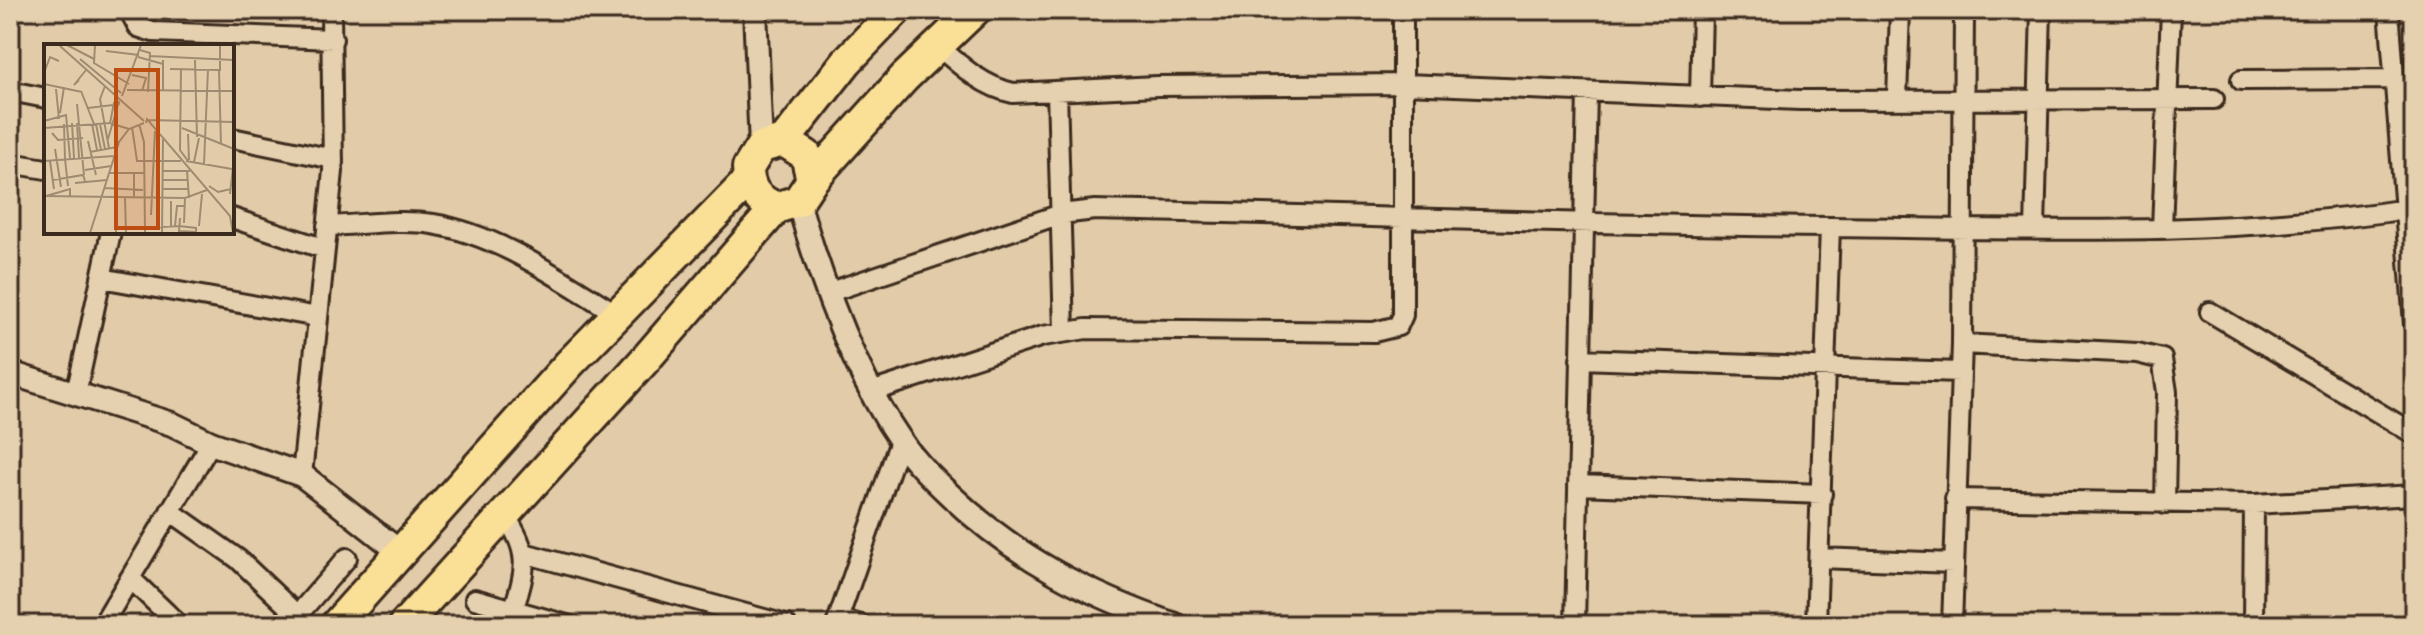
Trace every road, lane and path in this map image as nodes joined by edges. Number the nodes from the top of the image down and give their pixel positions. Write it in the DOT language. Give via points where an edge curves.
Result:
graph roads {
  1 [pos="129,10"];
  2 [pos="331,10"];
  3 [pos="755,10"];
  4 [pos="896,10"];
  5 [pos="975,10"];
  6 [pos="1403,10"];
  7 [pos="1702,10"];
  8 [pos="1900,10"];
  9 [pos="1964,10"];
  10 [pos="2041,10"];
  11 [pos="2171,10"];
  12 [pos="2389,10"];
  13 [pos="333,39"];
  14 [pos="937,45"];
  15 [pos="2393,79"];
  16 [pos="2241,80"];
  17 [pos="1405,84"];
  18 [pos="10,91"];
  19 [pos="1057,92"];
  20 [pos="1587,92"];
  21 [pos="1700,97"];
  22 [pos="44,98"];
  23 [pos="2167,98"];
  24 [pos="1897,99"];
  25 [pos="1964,99"];
  26 [pos="2214,99"];
  27 [pos="2039,100"];
  28 [pos="234,138"];
  29 [pos="772,144"];
  30 [pos="333,159"];
  31 [pos="10,163"];
  32 [pos="44,169"];
  33 [pos="748,181"];
  34 [pos="795,196"];
  35 [pos="2409,209"];
  36 [pos="1061,214"];
  37 [pos="1405,216"];
  38 [pos="234,219"];
  39 [pos="1582,222"];
  40 [pos="327,226"];
  41 [pos="1830,227"];
  42 [pos="2162,228"];
  43 [pos="2035,229"];
  44 [pos="1964,230"];
  45 [pos="111,234"];
  46 [pos="325,249"];
  47 [pos="101,278"];
  48 [pos="827,293"];
  49 [pos="2210,312"];
  50 [pos="617,314"];
  51 [pos="318,317"];
  52 [pos="2414,324"];
  53 [pos="1064,331"];
  54 [pos="1962,344"];
  55 [pos="1580,359"];
  56 [pos="1826,366"];
  57 [pos="1960,372"];
  58 [pos="10,373"];
  59 [pos="874,391"];
  60 [pos="76,394"];
  61 [pos="2414,434"];
  62 [pos="900,441"];
  63 [pos="211,443"];
  64 [pos="302,475"];
  65 [pos="1578,485"];
  66 [pos="1822,494"];
  67 [pos="2414,495"];
  68 [pos="1955,499"];
  69 [pos="2165,504"];
  70 [pos="2254,504"];
  71 [pos="170,511"];
  72 [pos="503,513"];
  73 [pos="400,552"];
  74 [pos="524,553"];
  75 [pos="347,558"];
  76 [pos="1819,558"];
  77 [pos="1953,563"];
  78 [pos="130,578"];
  79 [pos="475,599"];
  80 [pos="511,618"];
  81 [pos="293,620"];
  82 [pos="838,622"];
  83 [pos="102,625"];
  84 [pos="179,625"];
  85 [pos="336,625"];
  86 [pos="404,625"];
  87 [pos="567,625"];
  88 [pos="786,625"];
  89 [pos="861,625"];
  90 [pos="1175,625"];
  91 [pos="1575,625"];
  92 [pos="1816,625"];
  93 [pos="1952,625"];
  94 [pos="2253,625"];
  1 -- 13 [label="street" via="138,27 153,32"];
  2 -- 13 [label="street"];
  3 -- 29 [label="street"];
  4 -- 29 [label="highway"];
  5 -- 14 [label="highway"];
  6 -- 17 [label="street"];
  7 -- 21 [label="street"];
  8 -- 24 [label="street"];
  9 -- 25 [label="street"];
  10 -- 27 [label="street"];
  11 -- 23 [label="street"];
  12 -- 15 [label="street"];
  13 -- 30 [label="street"];
  14 -- 19 [label="street" via="994,88"];
  14 -- 34 [label="highway"];
  15 -- 16 [label="street"];
  15 -- 35 [label="street"];
  17 -- 19 [label="street"];
  17 -- 20 [label="street"];
  17 -- 37 [label="street"];
  18 -- 22 [label="street"];
  19 -- 36 [label="street"];
  20 -- 21 [label="street"];
  20 -- 39 [label="street"];
  21 -- 24 [label="street"];
  23 -- 26 [label="street"];
  23 -- 27 [label="street"];
  23 -- 42 [label="street"];
  24 -- 25 [label="street"];
  25 -- 27 [label="street"];
  25 -- 44 [label="street"];
  27 -- 43 [label="street"];
  28 -- 30 [label="street"];
  29 -- 33 [label="highway" via="752,157"];
  29 -- 34 [label="highway" via="806,155"];
  30 -- 40 [label="street"];
  31 -- 32 [label="street"];
  33 -- 34 [label="highway" via="753,193"];
  33 -- 50 [label="highway"];
  34 -- 48 [label="street"];
  34 -- 72 [label="highway"];
  35 -- 42 [label="street"];
  35 -- 52 [label="street"];
  36 -- 37 [label="street" via="1095,210"];
  36 -- 48 [label="street"];
  36 -- 53 [label="street"];
  37 -- 39 [label="street"];
  37 -- 53 [label="street" via="1403,315 1398,326 1387,331"];
  38 -- 46 [label="street"];
  39 -- 41 [label="street"];
  39 -- 55 [label="street"];
  40 -- 46 [label="street"];
  40 -- 50 [label="street" via="407,222 460,231 495,243"];
  41 -- 44 [label="street"];
  41 -- 56 [label="street"];
  42 -- 43 [label="street"];
  43 -- 44 [label="street"];
  44 -- 54 [label="street"];
  45 -- 47 [label="street"];
  46 -- 51 [label="street"];
  47 -- 51 [label="street"];
  47 -- 60 [label="street"];
  48 -- 59 [label="street"];
  49 -- 61 [label="street"];
  50 -- 73 [label="highway"];
  51 -- 64 [label="street"];
  53 -- 59 [label="street"];
  54 -- 57 [label="street"];
  54 -- 69 [label="street" via="2162,359 2167,392"];
  55 -- 56 [label="street"];
  55 -- 65 [label="street"];
  56 -- 57 [label="street"];
  56 -- 66 [label="street"];
  57 -- 68 [label="street"];
  58 -- 60 [label="street"];
  59 -- 62 [label="street"];
  60 -- 63 [label="street" via="172,424"];
  62 -- 82 [label="street"];
  62 -- 90 [label="street" via="968,513 1030,561 1105,599"];
  63 -- 64 [label="street"];
  63 -- 71 [label="street"];
  64 -- 73 [label="street"];
  65 -- 66 [label="street"];
  65 -- 91 [label="street"];
  66 -- 76 [label="street"];
  67 -- 70 [label="street"];
  68 -- 69 [label="street"];
  68 -- 77 [label="street"];
  69 -- 70 [label="street"];
  70 -- 94 [label="street"];
  71 -- 78 [label="street"];
  71 -- 81 [label="street" via="238,559"];
  72 -- 74 [label="street" via="521,538"];
  72 -- 86 [label="highway"];
  73 -- 85 [label="highway"];
  74 -- 80 [label="street"];
  74 -- 88 [label="street"];
  75 -- 81 [label="street"];
  76 -- 77 [label="street"];
  76 -- 92 [label="street"];
  77 -- 93 [label="street"];
  78 -- 83 [label="street"];
  78 -- 84 [label="street"];
  79 -- 80 [label="street"];
  80 -- 87 [label="street"];
  82 -- 89 [label="street"];
}
